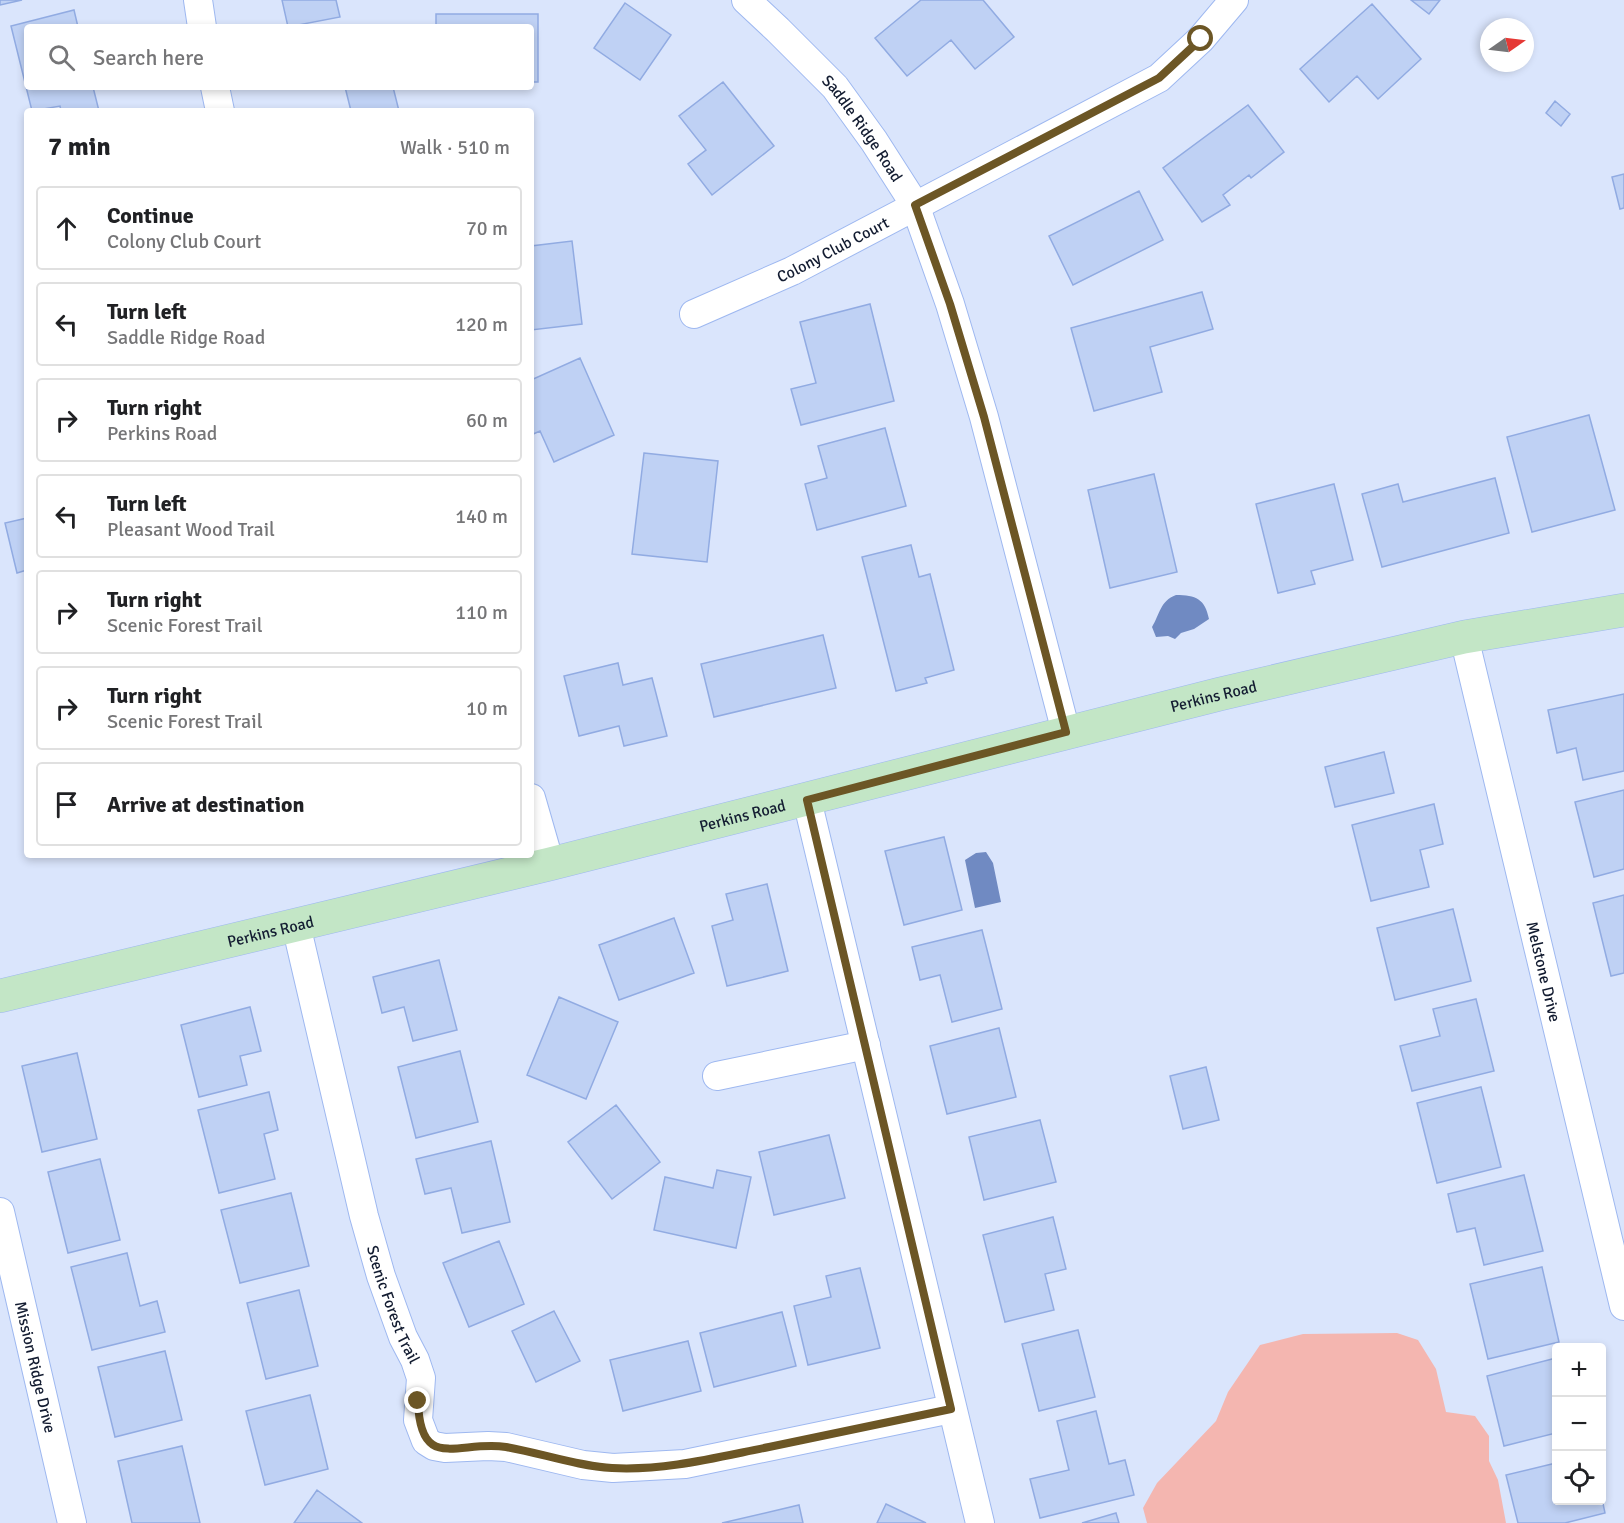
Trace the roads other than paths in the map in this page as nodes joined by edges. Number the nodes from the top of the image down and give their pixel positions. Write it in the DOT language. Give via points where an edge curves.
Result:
graph roads {
  1 [pos="198,0"];
  2 [pos="746,0"];
  3 [pos="1234,0"];
  4 [pos="202,24"];
  5 [pos="216,90"];
  6 [pos="219,108"];
  7 [pos="915,205"];
  8 [pos="694,314"];
  9 [pos="1624,610"];
  10 [pos="1464,637"];
  11 [pos="1066,732"];
  12 [pos="807,800"];
  13 [pos="534,808"];
  14 [pos="550,864"];
  15 [pos="296,925"];
  16 [pos="0,996"];
  17 [pos="866,1045"];
  18 [pos="717,1076"];
  19 [pos="2,1229"];
  20 [pos="1624,1306"];
  21 [pos="951,1409"];
  22 [pos="72,1523"];
  23 [pos="980,1523"];
  1 -- 4 [label="street"];
  2 -- 7 [label="street, Saddle Ridge Road" via="835,87"];
  3 -- 7 [label="street, Colony Club Court" via="1201,39 1159,78"];
  5 -- 6 [label="street"];
  7 -- 8 [label="street, Colony Club Court" via="792,271"];
  7 -- 11 [label="street, Saddle Ridge Road" via="984,417"];
  9 -- 10 [label="main road, Perkins Road"];
  10 -- 11 [label="main road, Perkins Road"];
  10 -- 20 [label="street, Melstone Drive"];
  11 -- 12 [label="main road, Perkins Road"];
  12 -- 14 [label="main road, Perkins Road"];
  12 -- 17 [label="street"];
  13 -- 14 [label="street"];
  14 -- 15 [label="main road, Perkins Road"];
  15 -- 16 [label="main road, Perkins Road"];
  15 -- 21 [label="street, Scenic Forest Trail" via="364,1216 381,1276 420,1378 418,1420 426,1441 445,1448 506,1447 583,1465 642,1468 685,1464"];
  17 -- 18 [label="street"];
  17 -- 21 [label="street"];
  19 -- 22 [label="street, Mission Ridge Drive"];
  21 -- 23 [label="street"];
}
